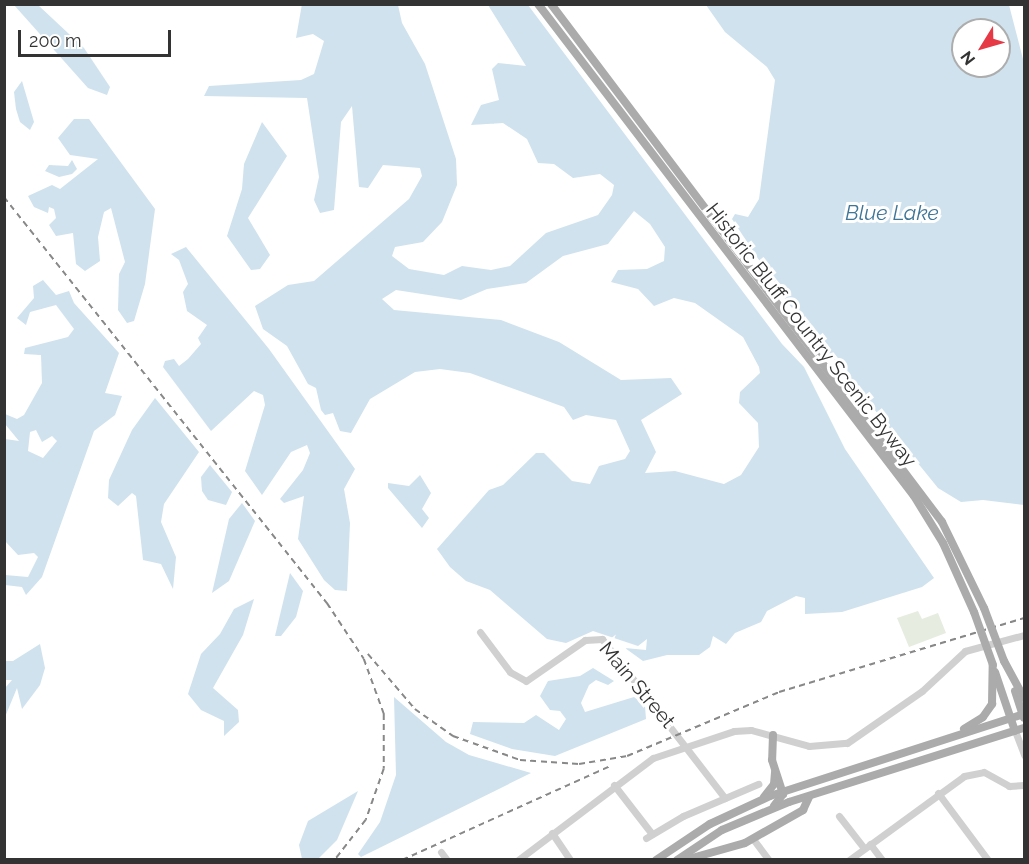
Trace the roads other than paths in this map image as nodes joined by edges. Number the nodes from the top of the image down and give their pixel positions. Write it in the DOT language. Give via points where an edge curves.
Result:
graph roads {
  1 [pos="538,4"];
  2 [pos="551,4"];
  3 [pos="480,632"];
  4 [pos="1024,635"];
  5 [pos="993,665"];
  6 [pos="1012,682"];
  7 [pos="1024,698"];
  8 [pos="1010,716"];
  9 [pos="1024,716"];
  10 [pos="1024,728"];
  11 [pos="1015,732"];
  12 [pos="773,735"];
  13 [pos="943,740"];
  14 [pos="686,747"];
  15 [pos="1024,755"];
  16 [pos="775,771"];
  17 [pos="758,784"];
  18 [pos="614,785"];
  19 [pos="1024,785"];
  20 [pos="783,791"];
  21 [pos="938,793"];
  22 [pos="809,796"];
  23 [pos="725,798"];
  24 [pos="762,799"];
  25 [pos="769,810"];
  26 [pos="839,816"];
  27 [pos="552,833"];
  28 [pos="753,839"];
  29 [pos="867,846"];
  30 [pos="441,852"];
  31 [pos="447,860"];
  32 [pos="518,860"];
  33 [pos="570,860"];
  34 [pos="656,860"];
  35 [pos="676,860"];
  36 [pos="685,860"];
  37 [pos="769,860"];
  38 [pos="849,860"];
  39 [pos="882,860"];
  40 [pos="988,860"];
  1 -- 5 [label="main road, Historic Bluff Country Scenic Byway, bridge" via="914,496 943,543"];
  2 -- 6 [label="main road, Historic Bluff Country Scenic Byway, bridge" via="932,508 963,558"];
  3 -- 14 [label="street, Main Street" via="510,672 526,681 585,640 602,639"];
  4 -- 12 [label="street" via="965,651 922,691 847,743 809,746"];
  5 -- 8 [label="main road, Historic Bluff Country Scenic Byway"];
  5 -- 13 [label="main road" via="994,691 988,711"];
  6 -- 7 [label="main road"];
  6 -- 9 [label="main road"];
  8 -- 9 [label="main road"];
  8 -- 11 [label="main road, Historic Bluff Country Scenic Byway"];
  8 -- 13 [label="main road"];
  10 -- 11 [label="main road"];
  11 -- 15 [label="street"];
  11 -- 22 [label="main road"];
  12 -- 14 [label="street" via="734,731"];
  12 -- 16 [label="main road" via="770,752"];
  13 -- 20 [label="main road"];
  14 -- 18 [label="street" via="646,761"];
  14 -- 23 [label="street, Main Street"];
  16 -- 20 [label="main road"];
  16 -- 24 [label="main road" via="772,788"];
  17 -- 23 [label="street"];
  18 -- 23 [label="street" via="649,836"];
  18 -- 27 [label="street"];
  19 -- 21 [label="street" via="1009,786 992,774 978,772"];
  20 -- 24 [label="main road"];
  20 -- 25 [label="main road" via="780,801"];
  21 -- 29 [label="street"];
  21 -- 40 [label="street"];
  22 -- 25 [label="main road"];
  22 -- 28 [label="main road" via="803,810"];
  24 -- 34 [label="main road" via="710,824"];
  25 -- 35 [label="main road" via="722,830"];
  26 -- 29 [label="street"];
  27 -- 32 [label="street"];
  27 -- 33 [label="street"];
  28 -- 36 [label="main road"];
  28 -- 37 [label="street"];
  29 -- 38 [label="street"];
  29 -- 39 [label="street"];
  30 -- 31 [label="street"];
}
